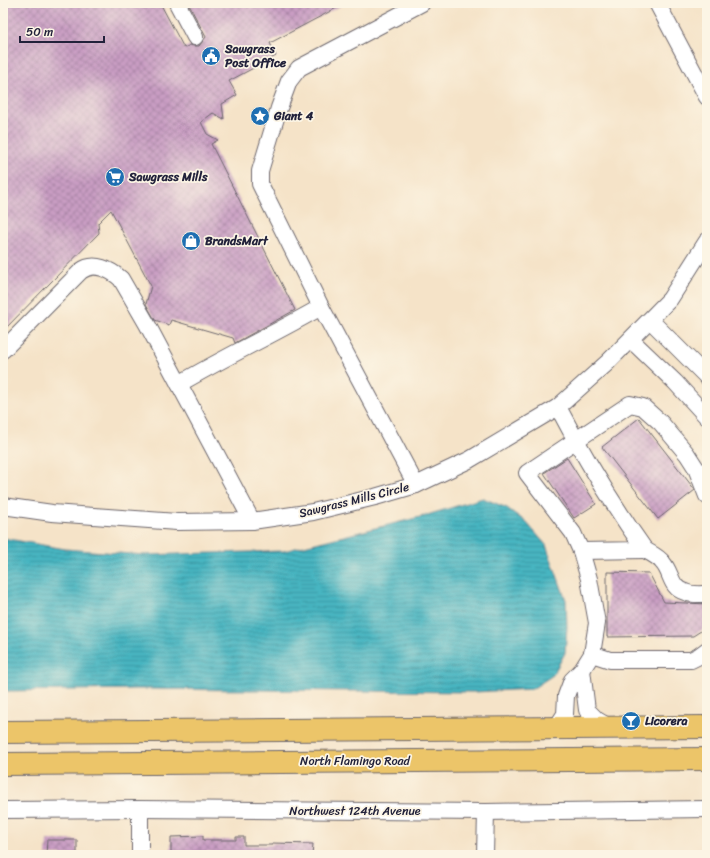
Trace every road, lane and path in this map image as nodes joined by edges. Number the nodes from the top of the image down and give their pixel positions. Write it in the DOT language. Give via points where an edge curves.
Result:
graph roads {
  1 [pos="177,3"];
  2 [pos="422,3"];
  3 [pos="657,3"];
  4 [pos="195,37"];
  5 [pos="707,97"];
  6 [pos="707,241"];
  7 [pos="321,307"];
  8 [pos="650,320"];
  9 [pos="630,340"];
  10 [pos="3,350"];
  11 [pos="707,376"];
  12 [pos="178,384"];
  13 [pos="558,408"];
  14 [pos="707,417"];
  15 [pos="575,440"];
  16 [pos="701,465"];
  17 [pos="416,485"];
  18 [pos="707,496"];
  19 [pos="3,506"];
  20 [pos="252,521"];
  21 [pos="645,550"];
  22 [pos="582,551"];
  23 [pos="707,594"];
  24 [pos="707,650"];
  25 [pos="592,654"];
  26 [pos="582,670"];
  27 [pos="707,727"];
  28 [pos="556,728"];
  29 [pos="611,728"];
  30 [pos="3,732"];
  31 [pos="707,759"];
  32 [pos="3,764"];
  33 [pos="140,809"];
  34 [pos="707,809"];
  35 [pos="3,810"];
  36 [pos="486,812"];
  37 [pos="140,855"];
  38 [pos="485,855"];
  1 -- 4 [label="street"];
  2 -- 7 [label="street" via="298,68 289,81 278,113 260,171 260,184"];
  3 -- 5 [label="street"];
  6 -- 8 [label="street, Sawgrass Mills Circle" via="670,299"];
  7 -- 12 [label="street"];
  7 -- 17 [label="street"];
  8 -- 9 [label="street, Sawgrass Mills Circle"];
  8 -- 11 [label="street"];
  9 -- 13 [label="street, Sawgrass Mills Circle"];
  9 -- 14 [label="street" via="675,382"];
  10 -- 12 [label="street" via="81,271 98,267 112,272 121,279"];
  12 -- 20 [label="street"];
  13 -- 15 [label="street"];
  13 -- 17 [label="street, Sawgrass Mills Circle" via="469,460"];
  15 -- 16 [label="street" via="630,404 643,407 661,423 687,454"];
  15 -- 21 [label="street"];
  15 -- 22 [label="street" via="527,473 573,533"];
  16 -- 18 [label="street"];
  17 -- 20 [label="street, Sawgrass Mills Circle" via="313,512"];
  19 -- 20 [label="street, Sawgrass Mills Circle" via="52,513 177,522"];
  21 -- 22 [label="street"];
  21 -- 23 [label="street" via="664,564 673,584 679,590"];
  22 -- 25 [label="street" via="590,579 596,623"];
  24 -- 25 [label="street" via="691,660 610,660"];
  25 -- 26 [label="street"];
  26 -- 28 [label="street" via="572,680 566,696 565,714"];
  26 -- 29 [label="street" via="586,710 596,720"];
  27 -- 29 [label="highway"];
  28 -- 29 [label="highway"];
  28 -- 30 [label="highway"];
  31 -- 32 [label="highway, North Flamingo Road"];
  33 -- 35 [label="street, Northwest 124th Avenue"];
  33 -- 36 [label="street, Northwest 124th Avenue"];
  33 -- 37 [label="street"];
  34 -- 36 [label="street, Northwest 124th Avenue"];
  36 -- 38 [label="street"];
}
